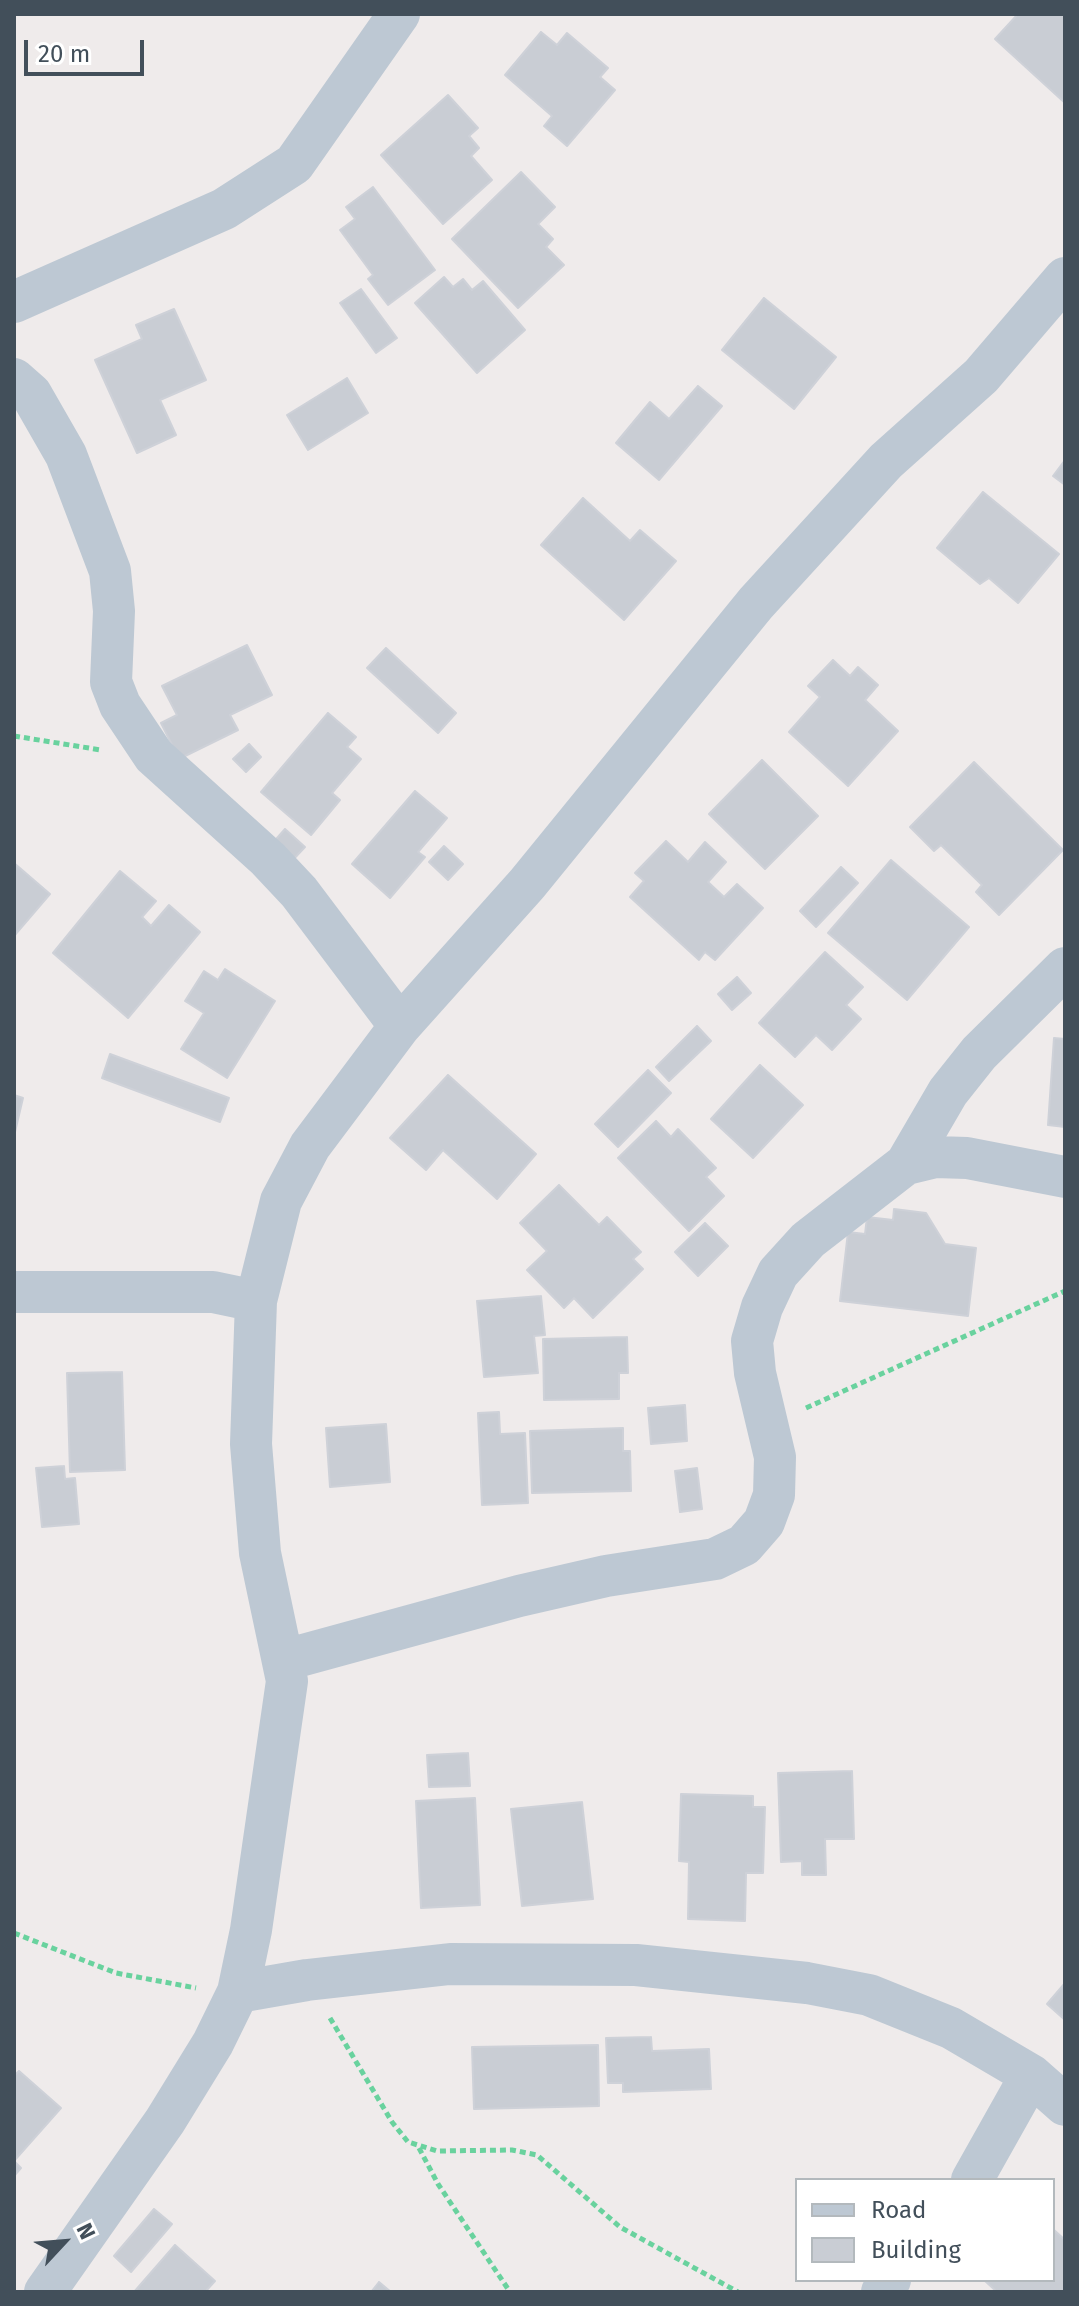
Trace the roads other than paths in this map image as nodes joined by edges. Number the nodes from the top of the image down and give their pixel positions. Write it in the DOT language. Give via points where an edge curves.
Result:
graph roads {
  1 [pos="399,14"];
  2 [pos="1065,278"];
  3 [pos="14,302"];
  4 [pos="14,379"];
  5 [pos="1065,968"];
  6 [pos="400,1026"];
  7 [pos="906,1164"];
  8 [pos="1065,1177"];
  9 [pos="14,1292"];
  10 [pos="256,1301"];
  11 [pos="285,1660"];
  12 [pos="238,1992"];
  13 [pos="1031,2075"];
  14 [pos="1065,2105"];
  15 [pos="973,2178"];
  16 [pos="45,2292"];
  1 -- 3 [label="street" via="294,164 224,209"];
  2 -- 6 [label="street" via="981,376 886,461 756,603 527,884"];
  4 -- 6 [label="street" via="31,394 66,455 110,571 111,682 120,705 154,756 299,892"];
  5 -- 7 [label="street" via="979,1053 948,1092"];
  6 -- 10 [label="street" via="310,1146 281,1201"];
  7 -- 8 [label="street" via="935,1157 967,1158"];
  7 -- 11 [label="street" via="808,1240 778,1273 762,1307 752,1341 775,1457 774,1495 764,1522 744,1545 715,1559 519,1596"];
  9 -- 10 [label="street" via="213,1292"];
  10 -- 11 [label="street" via="252,1482 267,1588"];
  11 -- 12 [label="street" via="286,1700"];
  12 -- 13 [label="street" via="450,1964 621,1965 807,1983 869,1995 951,2028"];
  12 -- 16 [label="street" via="165,2121"];
  13 -- 14 [label="street"];
  13 -- 15 [label="street"];
}
